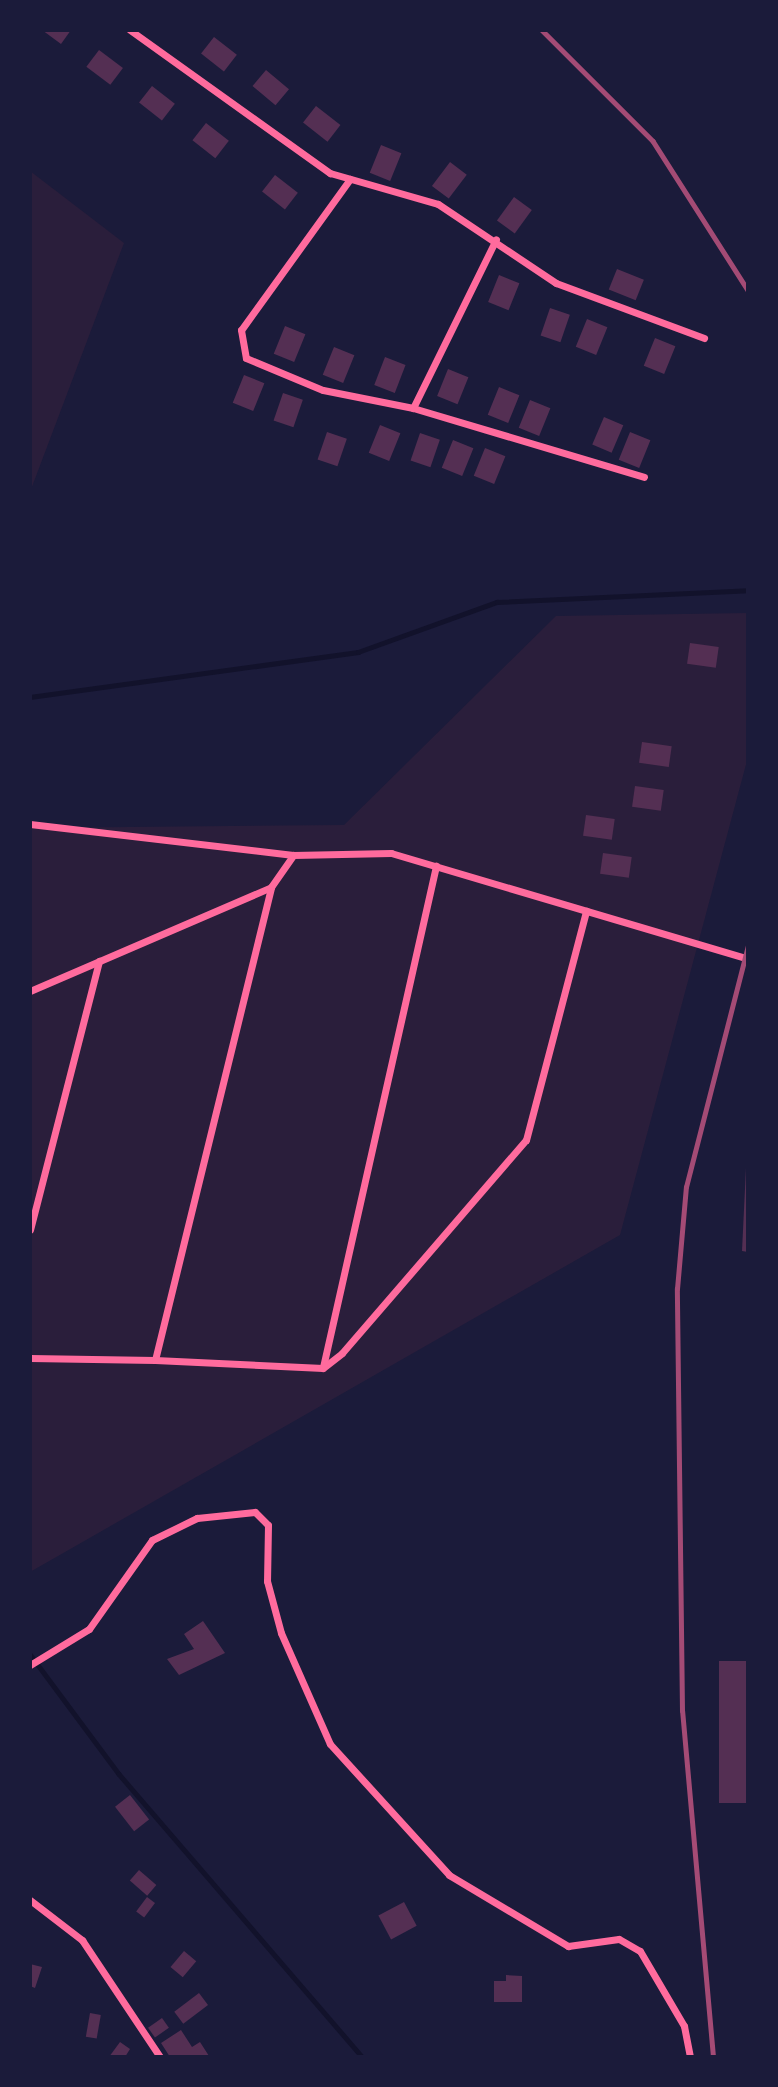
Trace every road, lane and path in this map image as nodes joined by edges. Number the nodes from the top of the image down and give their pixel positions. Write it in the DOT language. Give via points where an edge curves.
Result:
graph roads {
  1 [pos="130,30"];
  2 [pos="350,179"];
  3 [pos="496,239"];
  4 [pos="704,338"];
  5 [pos="413,408"];
  6 [pos="644,477"];
  7 [pos="30,824"];
  8 [pos="293,855"];
  9 [pos="436,866"];
  10 [pos="271,887"];
  11 [pos="586,911"];
  12 [pos="748,959"];
  13 [pos="99,961"];
  14 [pos="30,991"];
  15 [pos="30,1230"];
  16 [pos="30,1358"];
  17 [pos="155,1360"];
  18 [pos="323,1368"];
  19 [pos="30,1665"];
  20 [pos="30,1900"];
  21 [pos="160,2057"];
  22 [pos="690,2057"];
  1 -- 2 [label="street" via="330,173"];
  2 -- 3 [label="street" via="438,204"];
  2 -- 5 [label="street" via="241,330 246,358 323,390"];
  3 -- 4 [label="street" via="556,283"];
  3 -- 5 [label="street"];
  5 -- 6 [label="street"];
  7 -- 8 [label="street"];
  8 -- 9 [label="street" via="391,853"];
  8 -- 10 [label="street"];
  9 -- 11 [label="street"];
  9 -- 18 [label="street"];
  10 -- 13 [label="street"];
  10 -- 17 [label="street"];
  11 -- 12 [label="street"];
  11 -- 18 [label="street" via="526,1140"];
  13 -- 14 [label="street"];
  13 -- 15 [label="street"];
  16 -- 17 [label="street"];
  17 -- 18 [label="street"];
  19 -- 22 [label="street" via="89,1629 152,1540 197,1518 255,1512 268,1525 267,1581 281,1633 330,1744 449,1875 568,1946 619,1939 640,1951 684,2026"];
  20 -- 21 [label="street" via="82,1940"];
}
